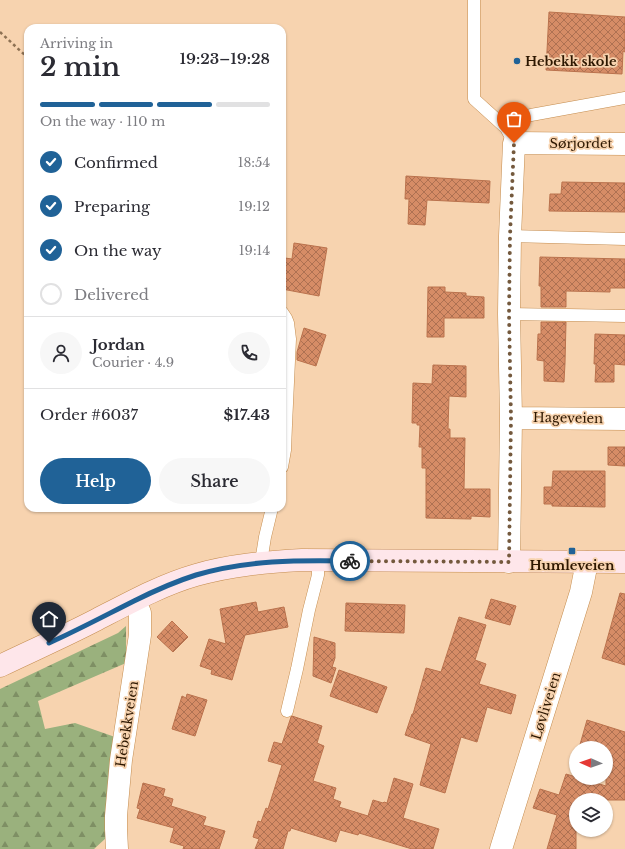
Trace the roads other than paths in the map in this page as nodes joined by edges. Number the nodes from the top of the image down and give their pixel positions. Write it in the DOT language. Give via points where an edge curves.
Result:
graph roads {
  1 [pos="474,0"];
  2 [pos="625,98"];
  3 [pos="510,136"];
  4 [pos="625,144"];
  5 [pos="510,236"];
  6 [pos="625,239"];
  7 [pos="509,314"];
  8 [pos="625,316"];
  9 [pos="286,318"];
  10 [pos="286,394"];
  11 [pos="511,418"];
  12 [pos="625,419"];
  13 [pos="271,512"];
  14 [pos="318,560"];
  15 [pos="261,562"];
  16 [pos="509,562"];
  17 [pos="586,562"];
  18 [pos="625,562"];
  19 [pos="135,601"];
  20 [pos="0,666"];
  21 [pos="286,711"];
  22 [pos="117,849"];
  23 [pos="501,849"];
  1 -- 3 [label="lane" via="474,99"];
  2 -- 3 [label="lane" via="518,119"];
  3 -- 4 [label="street, Sørjordet"];
  3 -- 5 [label="street"];
  5 -- 6 [label="lane"];
  5 -- 7 [label="street"];
  7 -- 8 [label="lane"];
  7 -- 11 [label="street"];
  9 -- 10 [label="lane" via="290,339"];
  11 -- 12 [label="street, Hageveien"];
  11 -- 16 [label="street"];
  13 -- 15 [label="lane"];
  14 -- 15 [label="main road"];
  14 -- 16 [label="main road"];
  14 -- 21 [label="lane" via="318,575"];
  15 -- 19 [label="main road" via="195,575"];
  16 -- 17 [label="main road"];
  17 -- 18 [label="main road"];
  17 -- 23 [label="street, Løvliveien" via="581,592"];
  19 -- 20 [label="main road"];
  19 -- 22 [label="street, Hebekkveien" via="140,613 140,635 121,760 116,816"];
}
